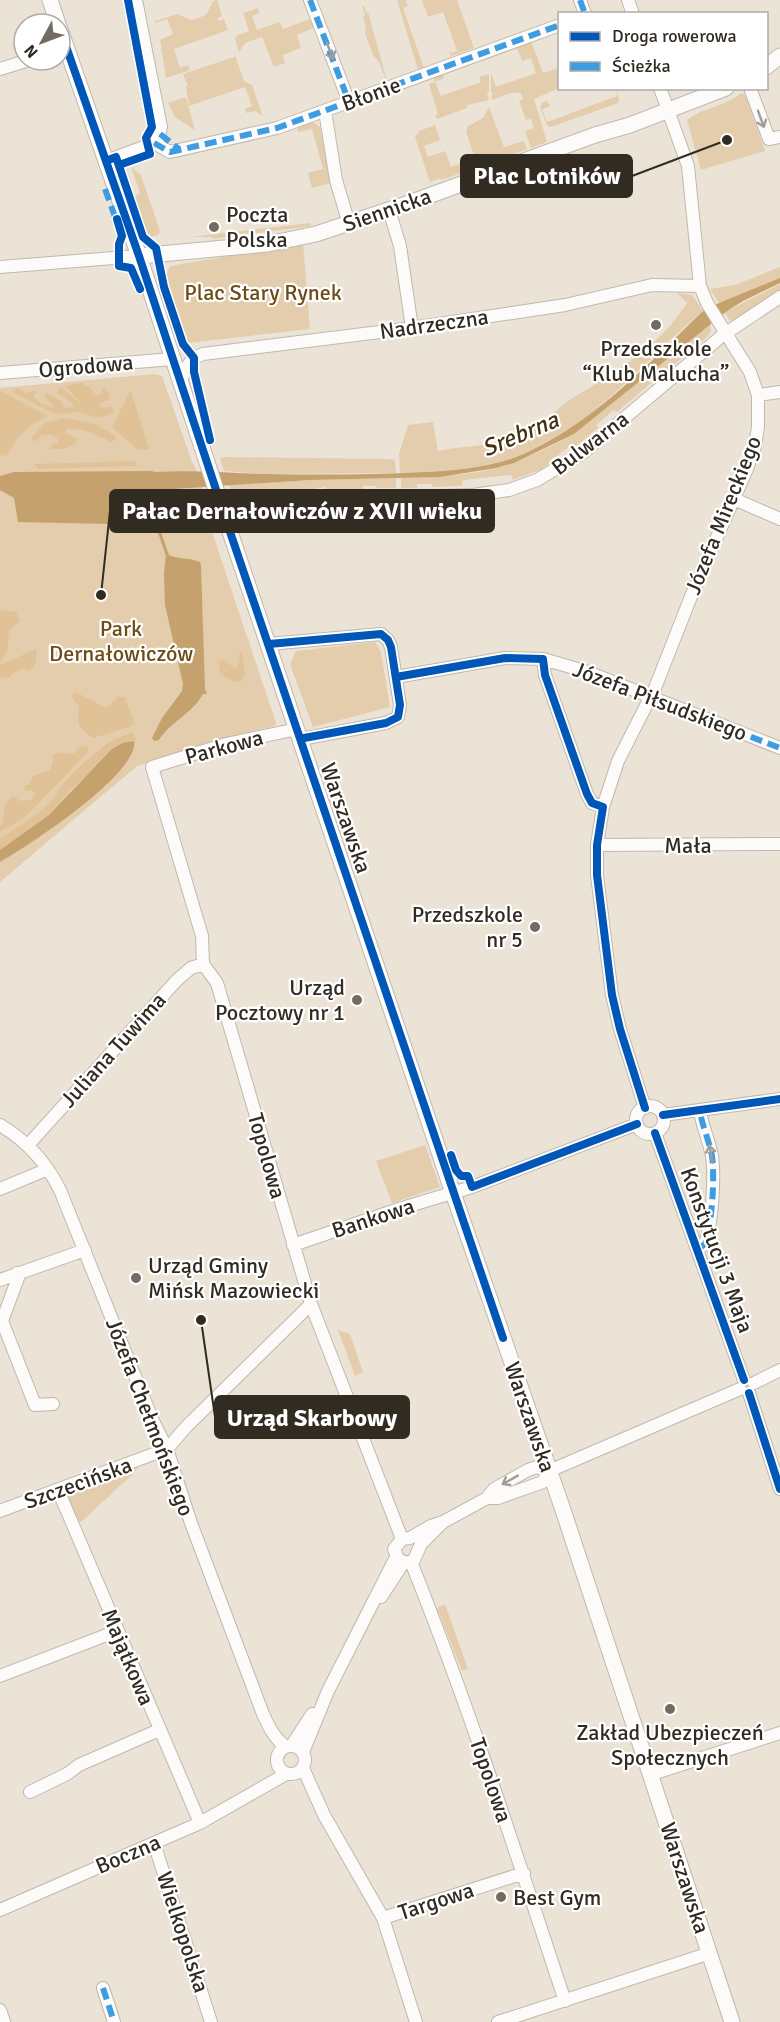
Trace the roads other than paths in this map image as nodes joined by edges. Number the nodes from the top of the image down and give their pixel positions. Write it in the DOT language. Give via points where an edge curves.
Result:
graph roads {
  1 [pos="136,0"];
  2 [pos="310,0"];
  3 [pos="558,26"];
  4 [pos="780,56"];
  5 [pos="768,65"];
  6 [pos="72,72"];
  7 [pos="661,90"];
  8 [pos="721,90"];
  9 [pos="751,90"];
  10 [pos="349,102"];
  11 [pos="325,111"];
  12 [pos="668,111"];
  13 [pos="780,137"];
  14 [pos="157,138"];
  15 [pos="106,161"];
  16 [pos="388,210"];
  17 [pos="349,224"];
  18 [pos="139,256"];
  19 [pos="0,267"];
  20 [pos="700,286"];
  21 [pos="780,297"];
  22 [pos="412,328"];
  23 [pos="727,332"];
  24 [pos="173,359"];
  25 [pos="0,373"];
  26 [pos="181,382"];
  27 [pos="780,392"];
  28 [pos="758,395"];
  29 [pos="219,499"];
  30 [pos="734,499"];
  31 [pos="780,519"];
  32 [pos="269,644"];
  33 [pos="543,658"];
  34 [pos="396,677"];
  35 [pos="650,698"];
  36 [pos="299,734"];
  37 [pos="780,748"];
  38 [pos="152,767"];
  39 [pos="603,807"];
  40 [pos="780,844"];
  41 [pos="597,845"];
  42 [pos="203,964"];
  43 [pos="780,1099"];
  44 [pos="645,1107"];
  45 [pos="700,1111"];
  46 [pos="663,1115"];
  47 [pos="637,1124"];
  48 [pos="0,1125"];
  49 [pos="655,1133"];
  50 [pos="28,1145"];
  51 [pos="48,1169"];
  52 [pos="0,1189"];
  53 [pos="453,1193"];
  54 [pos="293,1245"];
  55 [pos="698,1249"];
  56 [pos="85,1250"];
  57 [pos="17,1273"];
  58 [pos="0,1280"];
  59 [pos="311,1304"];
  60 [pos="780,1370"];
  61 [pos="747,1386"];
  62 [pos="53,1404"];
  63 [pos="166,1449"];
  64 [pos="549,1471"];
  65 [pos="780,1489"];
  66 [pos="58,1490"];
  67 [pos="0,1511"];
  68 [pos="443,1522"];
  69 [pos="406,1539"];
  70 [pos="419,1548"];
  71 [pos="403,1560"];
  72 [pos="394,1577"];
  73 [pos="417,1578"];
  74 [pos="370,1612"];
  75 [pos="117,1631"];
  76 [pos="1,1673"];
  77 [pos="159,1730"];
  78 [pos="780,1732"];
  79 [pos="287,1752"];
  80 [pos="303,1768"];
  81 [pos="289,1774"];
  82 [pos="652,1774"];
  83 [pos="253,1791"];
  84 [pos="30,1792"];
  85 [pos="324,1815"];
  86 [pos="200,1823"];
  87 [pos="154,1843"];
  88 [pos="524,1873"];
  89 [pos="0,1910"];
  90 [pos="383,1918"];
  91 [pos="710,1953"];
  92 [pos="103,1988"];
  93 [pos="565,2001"];
  94 [pos="0,2010"];
  95 [pos="4,2022"];
  96 [pos="114,2022"];
  97 [pos="211,2022"];
  98 [pos="417,2022"];
  99 [pos="498,2022"];
  100 [pos="732,2022"];
  1 -- 14 [label="street" via="160,119"];
  2 -- 10 [label="street, one-way"];
  3 -- 10 [label="street, Błonie"];
  4 -- 5 [label="main road"];
  6 -- 15 [label="main road, Warszawska"];
  7 -- 12 [label="street"];
  8 -- 12 [label="main road, Siennicka"];
  9 -- 13 [label="street, one-way" via="768,139"];
  10 -- 11 [label="street, Błonie"];
  11 -- 14 [label="street, Błonie" via="277,128 170,152"];
  11 -- 17 [label="street" via="336,180"];
  12 -- 16 [label="main road, Siennicka"];
  12 -- 20 [label="street" via="688,166"];
  14 -- 15 [label="street"];
  15 -- 18 [label="main road, Warszawska"];
  16 -- 17 [label="main road, Siennicka"];
  16 -- 22 [label="street" via="399,246"];
  17 -- 18 [label="main road, Siennicka" via="268,244"];
  18 -- 19 [label="street"];
  18 -- 24 [label="main road, Warszawska"];
  20 -- 22 [label="street, Nadrzeczna" via="652,285 565,305"];
  20 -- 23 [label="street, Józefa Mireckiego"];
  21 -- 23 [label="street, Bulwarna"];
  22 -- 26 [label="street, Nadrzeczna" via="204,354 187,365"];
  23 -- 28 [label="street, Józefa Mireckiego"];
  23 -- 29 [label="street, Bulwarna" via="584,452 518,488 473,495 299,503"];
  24 -- 25 [label="street, Ogrodowa"];
  24 -- 26 [label="main road, Warszawska"];
  26 -- 29 [label="main road, Warszawska"];
  27 -- 28 [label="street"];
  28 -- 30 [label="street, Józefa Mireckiego" via="757,437"];
  29 -- 32 [label="main road, Warszawska"];
  30 -- 31 [label="street"];
  30 -- 35 [label="street, Józefa Mireckiego"];
  32 -- 34 [label="street, Parkowa" via="381,634 390,643"];
  32 -- 36 [label="main road, Warszawska"];
  33 -- 34 [label="street, Józefa Piłsudskiego" via="505,658"];
  33 -- 35 [label="street, Józefa Piłsudskiego"];
  33 -- 39 [label="street" via="545,675 587,794 592,803"];
  34 -- 36 [label="street, Parkowa" via="400,709 393,721"];
  35 -- 37 [label="street, Józefa Piłsudskiego"];
  35 -- 39 [label="street" via="618,761"];
  36 -- 38 [label="street, Parkowa" via="226,744"];
  36 -- 53 [label="main road, Warszawska"];
  38 -- 42 [label="street, Topolowa" via="202,936"];
  39 -- 41 [label="street"];
  40 -- 41 [label="street, Mała"];
  41 -- 44 [label="street" via="597,875 612,994 622,1039"];
  42 -- 50 [label="street, Juliana Tuwima" via="177,980"];
  42 -- 54 [label="street, Topolowa" via="217,984"];
  43 -- 45 [label="street"];
  44 -- 46 [label="street" via="657,1108"];
  44 -- 47 [label="street" via="638,1113"];
  45 -- 46 [label="street"];
  55 -- 45 [label="street, one-way" via="705,1244 709,1231 713,1172"];
  46 -- 49 [label="street" via="663,1123"];
  47 -- 49 [label="street" via="643,1132"];
  47 -- 53 [label="street, Bankowa"];
  48 -- 50 [label="street, Józefa Chełmońskiego"];
  49 -- 55 [label="street, Konstytucji 3 Maja"];
  50 -- 51 [label="street, Józefa Chełmońskiego"];
  51 -- 52 [label="street"];
  51 -- 56 [label="street, Józefa Chełmońskiego"];
  53 -- 54 [label="street, Bankowa"];
  53 -- 64 [label="main road, Warszawska"];
  54 -- 59 [label="street, Topolowa"];
  55 -- 61 [label="street, Konstytucji 3 Maja"];
  56 -- 57 [label="street"];
  56 -- 63 [label="street, Józefa Chełmońskiego"];
  57 -- 58 [label="street"];
  57 -- 62 [label="street" via="2,1321 35,1405"];
  59 -- 63 [label="street, Szczecińska"];
  59 -- 69 [label="street, Topolowa"];
  60 -- 61 [label="street"];
  61 -- 64 [label="street"];
  61 -- 65 [label="street, Konstytucji 3 Maja"];
  63 -- 66 [label="street, Szczecińska"];
  63 -- 79 [label="street, Józefa Chełmońskiego" via="271,1738"];
  64 -- 68 [label="street" via="537,1467 528,1470"];
  64 -- 82 [label="main road, Warszawska"];
  66 -- 67 [label="street, Szczecińska"];
  66 -- 75 [label="street, Majątkowa"];
  68 -- 69 [label="street"];
  68 -- 70 [label="street"];
  69 -- 70 [label="street" via="416,1542"];
  69 -- 71 [label="street" via="395,1545"];
  70 -- 71 [label="street" via="417,1557"];
  71 -- 72 [label="street"];
  71 -- 73 [label="street, Topolowa"];
  71 -- 74 [label="street" via="383,1580"];
  72 -- 73 [label="street" via="406,1574"];
  72 -- 74 [label="street"];
  73 -- 88 [label="street, Topolowa" via="453,1667"];
  74 -- 79 [label="street" via="328,1691"];
  75 -- 76 [label="street"];
  75 -- 77 [label="street, Majątkowa"];
  77 -- 84 [label="street" via="79,1765"];
  77 -- 86 [label="street, Majątkowa"];
  78 -- 82 [label="street"];
  79 -- 80 [label="street" via="305,1759"];
  79 -- 81 [label="street"];
  79 -- 83 [label="street, Boczna"];
  80 -- 81 [label="street, Boczna" via="297,1774"];
  80 -- 85 [label="street"];
  81 -- 83 [label="street, Boczna"];
  81 -- 85 [label="street"];
  82 -- 91 [label="main road, Warszawska"];
  83 -- 86 [label="street, Boczna"];
  85 -- 90 [label="street"];
  86 -- 87 [label="street, Boczna"];
  87 -- 89 [label="street, Boczna"];
  87 -- 97 [label="street, Wielkopolska"];
  88 -- 90 [label="street, Targowa"];
  88 -- 93 [label="street, Topolowa"];
  90 -- 98 [label="street"];
  91 -- 93 [label="street"];
  91 -- 100 [label="main road, Warszawska"];
  92 -- 96 [label="street"];
  93 -- 99 [label="street"];
  94 -- 95 [label="street"];
}
